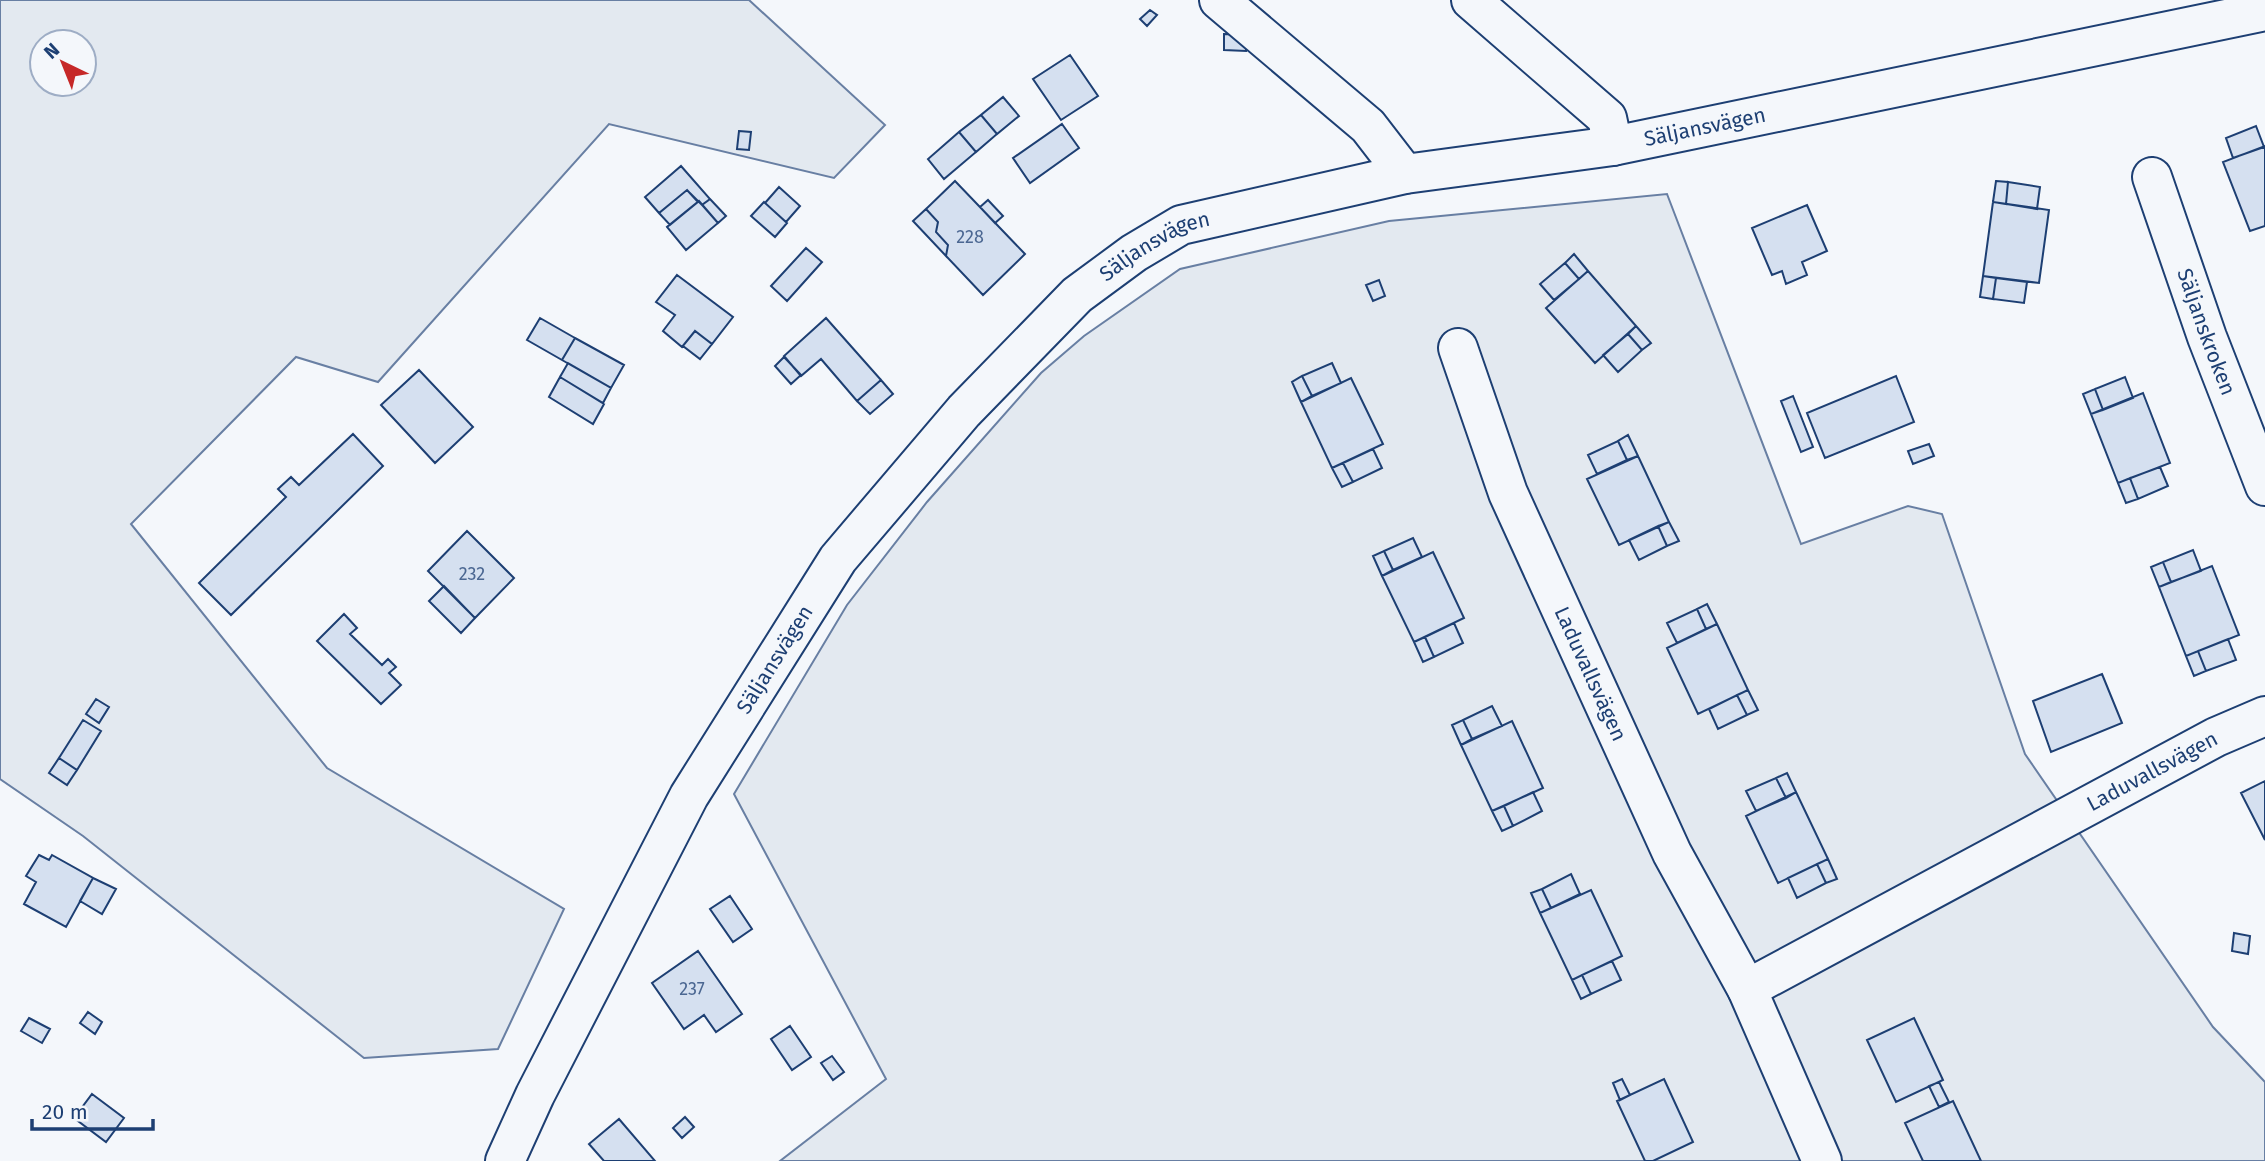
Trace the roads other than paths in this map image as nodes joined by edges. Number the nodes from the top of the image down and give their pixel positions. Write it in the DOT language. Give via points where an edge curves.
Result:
graph roads {
  1 [pos="1219,0"];
  2 [pos="1471,0"];
  3 [pos="2265,11"];
  4 [pos="1613,146"];
  5 [pos="1405,174"];
  6 [pos="2152,177"];
  7 [pos="1458,348"];
  8 [pos="2265,486"];
  9 [pos="2265,716"];
  10 [pos="1748,989"];
  11 [pos="505,1161"];
  12 [pos="1822,1161"];
  1 -- 5 [label="street" via="1368,126"];
  2 -- 4 [label="street" via="1607,118"];
  3 -- 4 [label="street, Säljansvägen"];
  4 -- 5 [label="street, Säljansvägen"];
  5 -- 11 [label="street, Säljansvägen" via="1181,225 1077,295 964,411 838,559 689,796"];
  6 -- 8 [label="street, Säljanskroken"];
  7 -- 10 [label="street, Laduvallsvägen" via="1508,493 1672,853"];
  9 -- 10 [label="street, Laduvallsvägen" via="2216,737"];
  10 -- 12 [label="street, Laduvallsvägen"];
}
